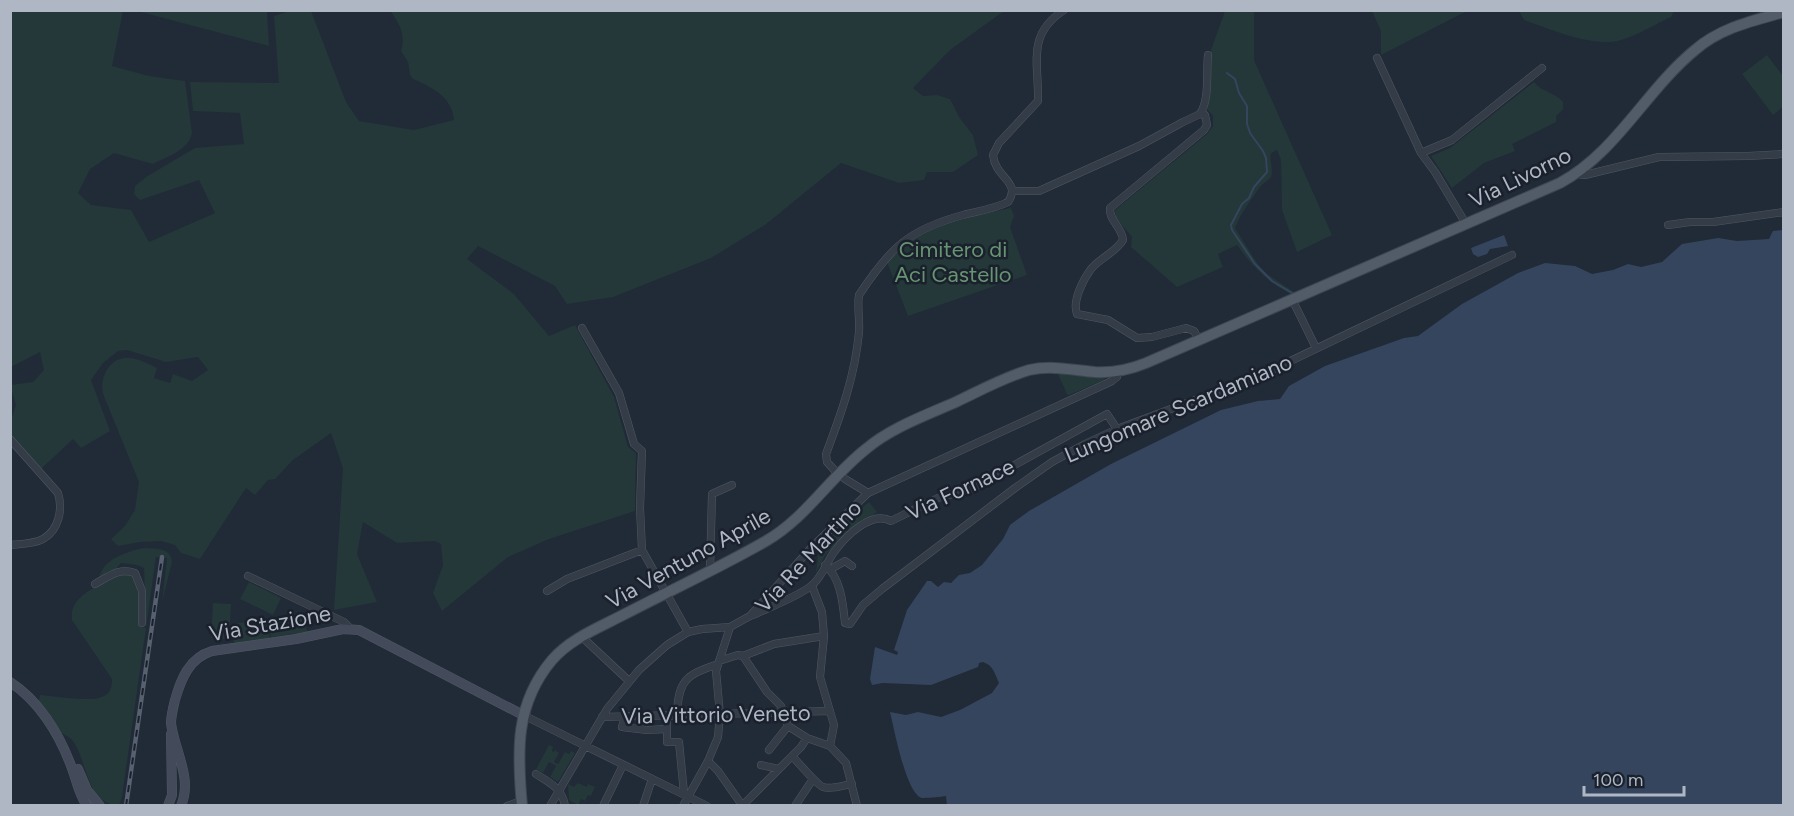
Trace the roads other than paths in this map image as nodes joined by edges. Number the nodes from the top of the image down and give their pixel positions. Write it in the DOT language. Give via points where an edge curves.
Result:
graph roads {
  1 [pos="1064,10"];
  2 [pos="1784,12"];
  3 [pos="1208,55"];
  4 [pos="1377,58"];
  5 [pos="1542,68"];
  6 [pos="1200,114"];
  7 [pos="1421,153"];
  8 [pos="1784,153"];
  9 [pos="1576,174"];
  10 [pos="1013,191"];
  11 [pos="1784,212"];
  12 [pos="1466,224"];
  13 [pos="1668,225"];
  14 [pos="1512,255"];
  15 [pos="1296,297"];
  16 [pos="582,328"];
  17 [pos="1199,340"];
  18 [pos="1316,348"];
  19 [pos="1118,371"];
  20 [pos="1117,429"];
  21 [pos="10,440"];
  22 [pos="1043,448"];
  23 [pos="1052,462"];
  24 [pos="842,477"];
  25 [pos="732,485"];
  26 [pos="868,493"];
  27 [pos="10,545"];
  28 [pos="642,550"];
  29 [pos="852,566"];
  30 [pos="828,567"];
  31 [pos="711,571"];
  32 [pos="248,576"];
  33 [pos="95,584"];
  34 [pos="812,586"];
  35 [pos="547,591"];
  36 [pos="666,593"];
  37 [pos="750,616"];
  38 [pos="142,623"];
  39 [pos="730,627"];
  40 [pos="351,629"];
  41 [pos="688,632"];
  42 [pos="824,636"];
  43 [pos="582,637"];
  44 [pos="743,656"];
  45 [pos="719,662"];
  46 [pos="629,681"];
  47 [pos="10,682"];
  48 [pos="830,711"];
  49 [pos="784,713"];
  50 [pos="720,714"];
  51 [pos="523,715"];
  52 [pos="667,716"];
  53 [pos="677,716"];
  54 [pos="602,717"];
  55 [pos="626,717"];
  56 [pos="171,723"];
  57 [pos="788,726"];
  58 [pos="667,729"];
  59 [pos="807,738"];
  60 [pos="584,746"];
  61 [pos="830,746"];
  62 [pos="64,747"];
  63 [pos="769,750"];
  64 [pos="792,756"];
  65 [pos="708,761"];
  66 [pos="623,765"];
  67 [pos="761,765"];
  68 [pos="778,769"];
  69 [pos="536,774"];
  70 [pos="652,778"];
  71 [pos="813,779"];
  72 [pos="852,784"];
  73 [pos="559,789"];
  74 [pos="686,794"];
  75 [pos="522,803"];
  76 [pos="742,805"];
  77 [pos="87,806"];
  78 [pos="100,806"];
  79 [pos="168,806"];
  80 [pos="181,806"];
  81 [pos="507,806"];
  82 [pos="550,806"];
  83 [pos="565,806"];
  84 [pos="603,806"];
  85 [pos="643,806"];
  86 [pos="683,806"];
  87 [pos="707,806"];
  88 [pos="795,806"];
  89 [pos="858,806"];
  1 -- 10 [label="street" via="1045,26 1038,42 1038,101 999,143 993,155 996,167"];
  2 -- 9 [label="main road, Via Livorno" via="1730,28 1695,49 1604,150"];
  3 -- 6 [label="street" via="1206,99"];
  4 -- 7 [label="street"];
  5 -- 7 [label="street" via="1452,140"];
  6 -- 10 [label="street" via="1039,191"];
  6 -- 17 [label="street" via="1207,120 1204,130 1110,208 1123,240 1091,270 1078,293 1075,309 1077,314 1108,320 1137,338 1186,328 1194,331"];
  7 -- 12 [label="street"];
  8 -- 9 [label="street" via="1659,157"];
  9 -- 12 [label="main road, Via Livorno"];
  10 -- 24 [label="street" via="1001,206 937,223 910,236 895,247 860,295 850,388 826,454 827,462"];
  11 -- 13 [label="street"];
  12 -- 15 [label="main road, Via Livorno"];
  14 -- 18 [label="street, Lungomare Scardamiano"];
  15 -- 17 [label="main road, Via Ventuno Aprile"];
  15 -- 18 [label="street"];
  16 -- 28 [label="street" via="619,393 634,444 642,451"];
  17 -- 19 [label="main road, Via Ventuno Aprile"];
  18 -- 20 [label="street, Lungomare Scardamiano" via="1257,377"];
  19 -- 24 [label="main road, Via Ventuno Aprile" via="1054,366 1019,373 885,436 867,447"];
  19 -- 26 [label="street, Via Re Martino" via="1112,381"];
  20 -- 22 [label="street, Via Fornace" via="1107,414"];
  20 -- 23 [label="street, Lungomare Scardamiano"];
  21 -- 27 [label="street" via="58,493 61,502 51,533 42,540"];
  22 -- 23 [label="street"];
  22 -- 30 [label="street, Via Fornace" via="971,489 938,498 891,521 876,518 866,523 835,550"];
  23 -- 30 [label="street, Lungomare Scardamiano" via="882,589 863,605 850,624 845,623 842,595"];
  24 -- 26 [label="street"];
  24 -- 31 [label="main road, Via Ventuno Aprile" via="782,530"];
  25 -- 31 [label="street" via="712,494"];
  26 -- 37 [label="street, Via Re Martino"];
  28 -- 35 [label="street" via="567,579"];
  28 -- 36 [label="street"];
  29 -- 30 [label="street" via="844,561"];
  30 -- 34 [label="street, Via Fornace"];
  31 -- 36 [label="main road, Via Ventuno Aprile"];
  32 -- 40 [label="street" via="344,622"];
  33 -- 38 [label="street" via="124,570 135,573 142,591"];
  34 -- 37 [label="street"];
  34 -- 42 [label="street" via="822,612"];
  36 -- 41 [label="street"];
  36 -- 43 [label="main road, Via Ventuno Aprile"];
  37 -- 39 [label="street, Via Re Martino"];
  39 -- 41 [label="street"];
  39 -- 45 [label="street, Via Re Martino"];
  40 -- 51 [label="main road, Via Stazione" via="368,634"];
  40 -- 56 [label="main road, Via Stazione" via="203,654 188,668 180,683"];
  41 -- 46 [label="street" via="667,645"];
  42 -- 44 [label="street" via="774,644"];
  42 -- 48 [label="street" via="820,677"];
  43 -- 46 [label="street"];
  43 -- 51 [label="main road, Via Ventuno Aprile" via="547,667"];
  44 -- 45 [label="street"];
  44 -- 49 [label="street"];
  45 -- 50 [label="street, Via Re Martino" via="716,670"];
  45 -- 53 [label="street" via="683,682"];
  46 -- 54 [label="street"];
  47 -- 62 [label="main road" via="28,696"];
  48 -- 49 [label="street, Via Vittorio Veneto"];
  48 -- 61 [label="street" via="834,725"];
  49 -- 50 [label="street, Via Vittorio Veneto"];
  49 -- 57 [label="street"];
  50 -- 53 [label="street, Via Vittorio Veneto"];
  50 -- 65 [label="street, Via Re Martino" via="718,737"];
  51 -- 60 [label="street"];
  51 -- 75 [label="main road, Via Ventuno Aprile" via="519,738"];
  52 -- 53 [label="street, Via Vittorio Veneto"];
  52 -- 55 [label="street, Via Vittorio Veneto"];
  52 -- 58 [label="street"];
  54 -- 55 [label="street, Via Vittorio Veneto"];
  54 -- 60 [label="street"];
  55 -- 58 [label="street" via="621,727"];
  56 -- 79 [label="main road" via="172,795"];
  56 -- 80 [label="main road, Via Stazione" via="182,765"];
  57 -- 59 [label="street"];
  57 -- 63 [label="street"];
  58 -- 74 [label="street" via="667,742 679,742"];
  59 -- 61 [label="street"];
  59 -- 64 [label="street"];
  60 -- 66 [label="street"];
  60 -- 73 [label="street"];
  61 -- 72 [label="street" via="846,763"];
  62 -- 77 [label="main road"];
  62 -- 78 [label="main road"];
  64 -- 68 [label="street"];
  64 -- 71 [label="street"];
  65 -- 74 [label="street, Via Re Martino"];
  65 -- 76 [label="street"];
  66 -- 70 [label="street"];
  66 -- 84 [label="street"];
  67 -- 68 [label="street"];
  68 -- 76 [label="street"];
  69 -- 73 [label="street"];
  70 -- 74 [label="street"];
  70 -- 85 [label="street"];
  71 -- 72 [label="street" via="826,788"];
  71 -- 88 [label="street"];
  72 -- 89 [label="street"];
  73 -- 82 [label="street"];
  73 -- 83 [label="street"];
  74 -- 86 [label="street, Via Re Martino"];
  74 -- 87 [label="street"];
  75 -- 81 [label="street"];
}
